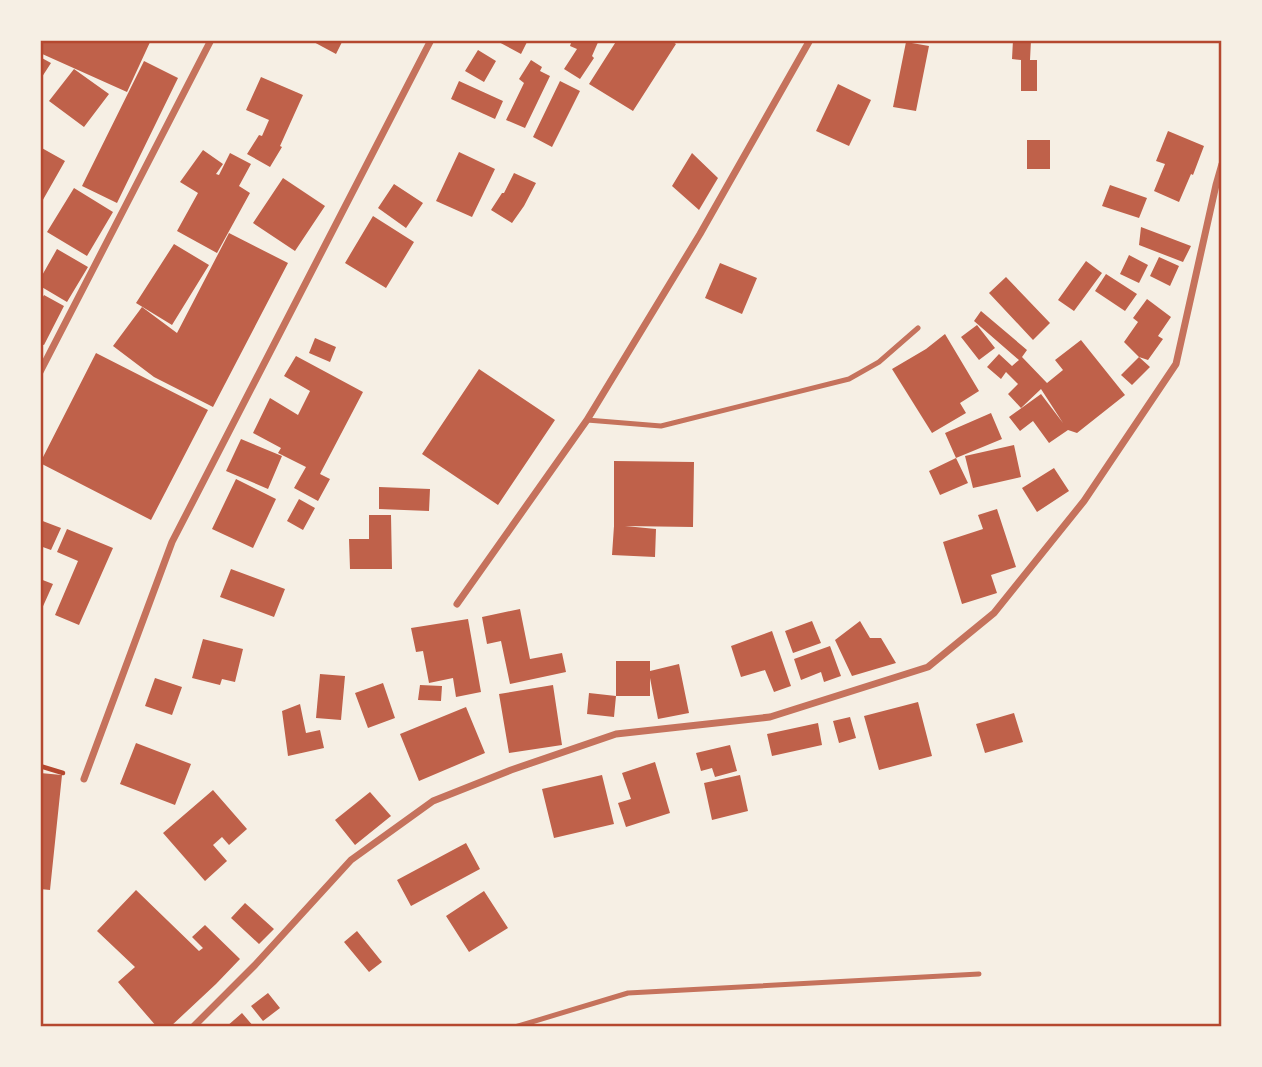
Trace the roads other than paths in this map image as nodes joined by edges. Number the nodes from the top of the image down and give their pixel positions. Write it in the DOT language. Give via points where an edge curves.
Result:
graph roads {
  1 [pos="211,40"];
  2 [pos="430,40"];
  3 [pos="810,40"];
  4 [pos="1222,164"];
  5 [pos="918,328"];
  6 [pos="40,372"];
  7 [pos="587,420"];
  8 [pos="457,604"];
  9 [pos="84,779"];
  10 [pos="979,974"];
  11 [pos="193,1027"];
  12 [pos="515,1027"];
  1 -- 6 [label="street"];
  2 -- 9 [label="street" via="172,541"];
  3 -- 7 [label="street"];
  4 -- 11 [label="street" via="1176,364 1084,501 994,613 928,667 770,717 616,734 433,801 351,860"];
  5 -- 7 [label="lane" via="880,362 849,379 661,426"];
  7 -- 8 [label="street"];
  10 -- 12 [label="lane" via="628,993"];
}
